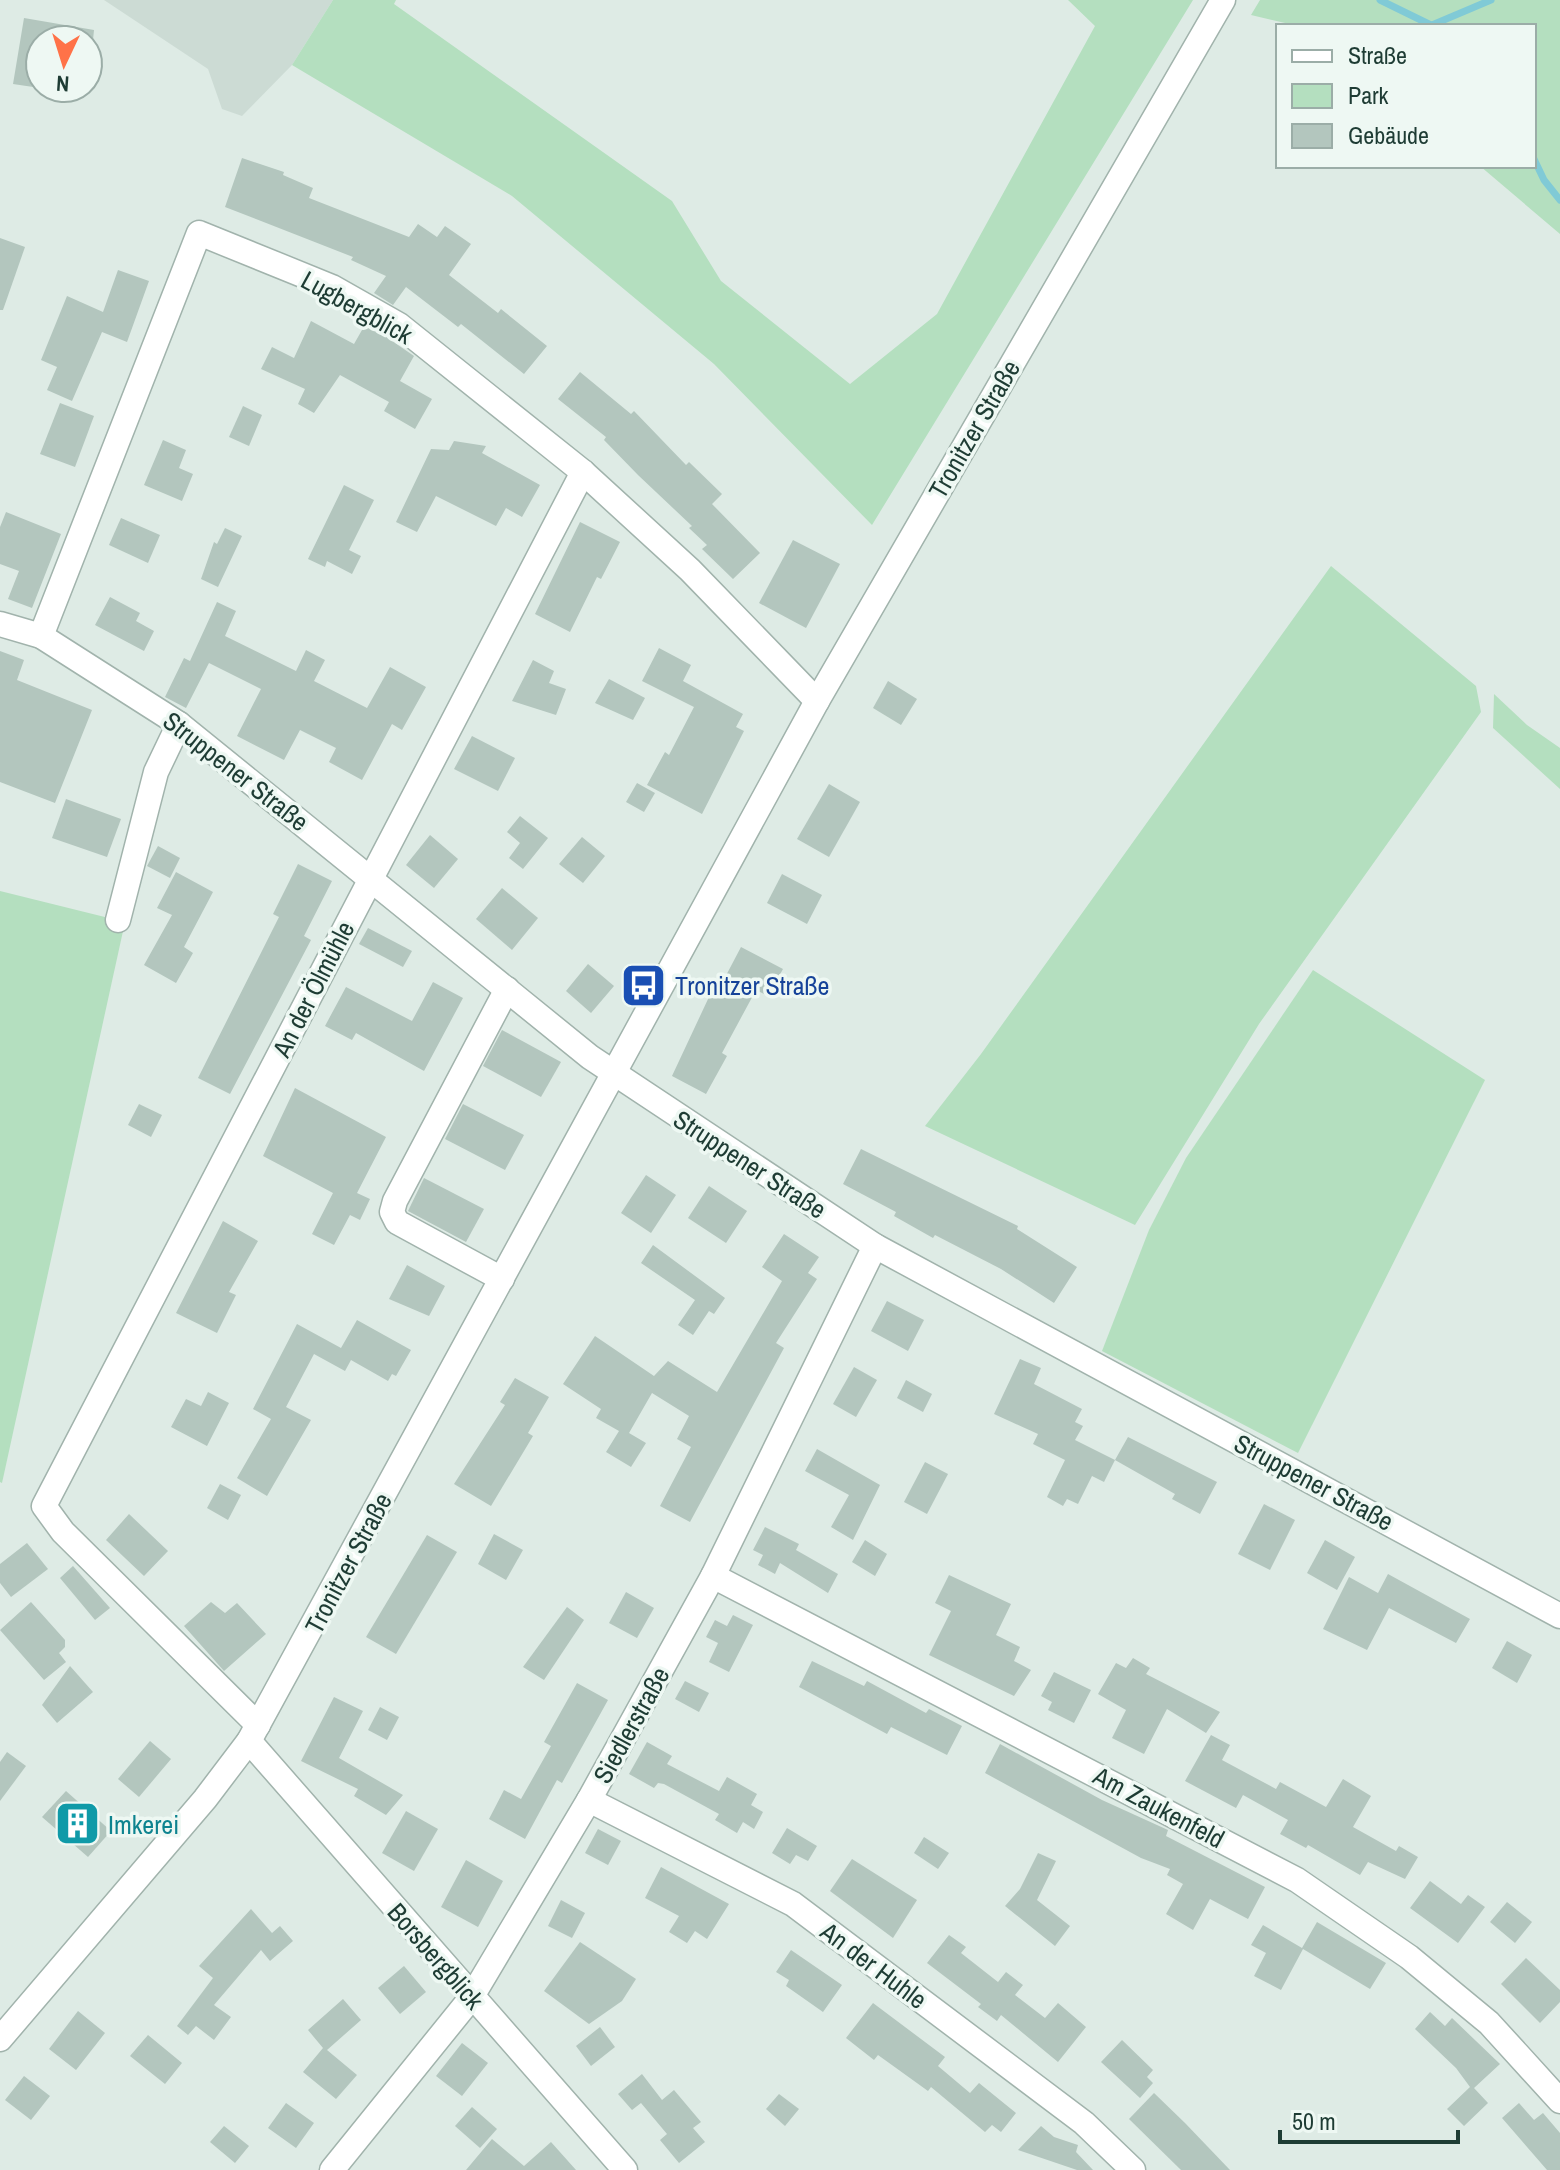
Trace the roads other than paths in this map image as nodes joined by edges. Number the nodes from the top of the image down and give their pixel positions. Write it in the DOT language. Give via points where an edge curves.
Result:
graph roads {
  1 [pos="1223,0"];
  2 [pos="583,472"];
  3 [pos="0,624"];
  4 [pos="41,636"];
  5 [pos="817,701"];
  6 [pos="179,724"];
  7 [pos="370,876"];
  8 [pos="118,920"];
  9 [pos="507,989"];
  10 [pos="613,1073"];
  11 [pos="875,1246"];
  12 [pos="502,1279"];
  13 [pos="44,1506"];
  14 [pos="713,1576"];
  15 [pos="1560,1616"];
  16 [pos="253,1733"];
  17 [pos="589,1800"];
  18 [pos="471,1998"];
  19 [pos="0,2039"];
  20 [pos="1560,2101"];
  21 [pos="332,2170"];
  22 [pos="625,2170"];
  23 [pos="1133,2170"];
  1 -- 5 [label="street, Tronitzer Straße"];
  2 -- 4 [label="street, Lugbergblick" via="399,325 332,287 199,233"];
  2 -- 5 [label="street, Lugbergblick" via="690,570"];
  2 -- 7 [label="street, An der Ölmühle"];
  3 -- 4 [label="street, Struppener Straße"];
  4 -- 6 [label="street, Struppener Straße"];
  5 -- 10 [label="street, Tronitzer Straße"];
  6 -- 7 [label="street, Struppener Straße"];
  6 -- 8 [label="street" via="156,772"];
  7 -- 9 [label="street, Struppener Straße"];
  7 -- 13 [label="street, An der Ölmühle"];
  9 -- 10 [label="street, Struppener Straße"];
  9 -- 12 [label="street" via="392,1212 397,1222"];
  10 -- 11 [label="street, Struppener Straße"];
  10 -- 12 [label="street, Tronitzer Straße"];
  11 -- 14 [label="street, Siedlerstraße"];
  11 -- 15 [label="street, Struppener Straße"];
  12 -- 16 [label="street, Tronitzer Straße"];
  13 -- 16 [label="street, Borsbergblick"];
  14 -- 17 [label="street, Siedlerstraße"];
  14 -- 20 [label="street, Am Zaukenfeld" via="1297,1880 1409,1957 1489,2023"];
  16 -- 18 [label="street, Borsbergblick"];
  16 -- 19 [label="street, Tronitzer Straße" via="205,1799"];
  17 -- 18 [label="street, Siedlerstraße"];
  17 -- 23 [label="street, An der Huhle" via="793,1904 1084,2123"];
  18 -- 21 [label="street, Siedlerstraße"];
  18 -- 22 [label="street, Borsbergblick"];
}
